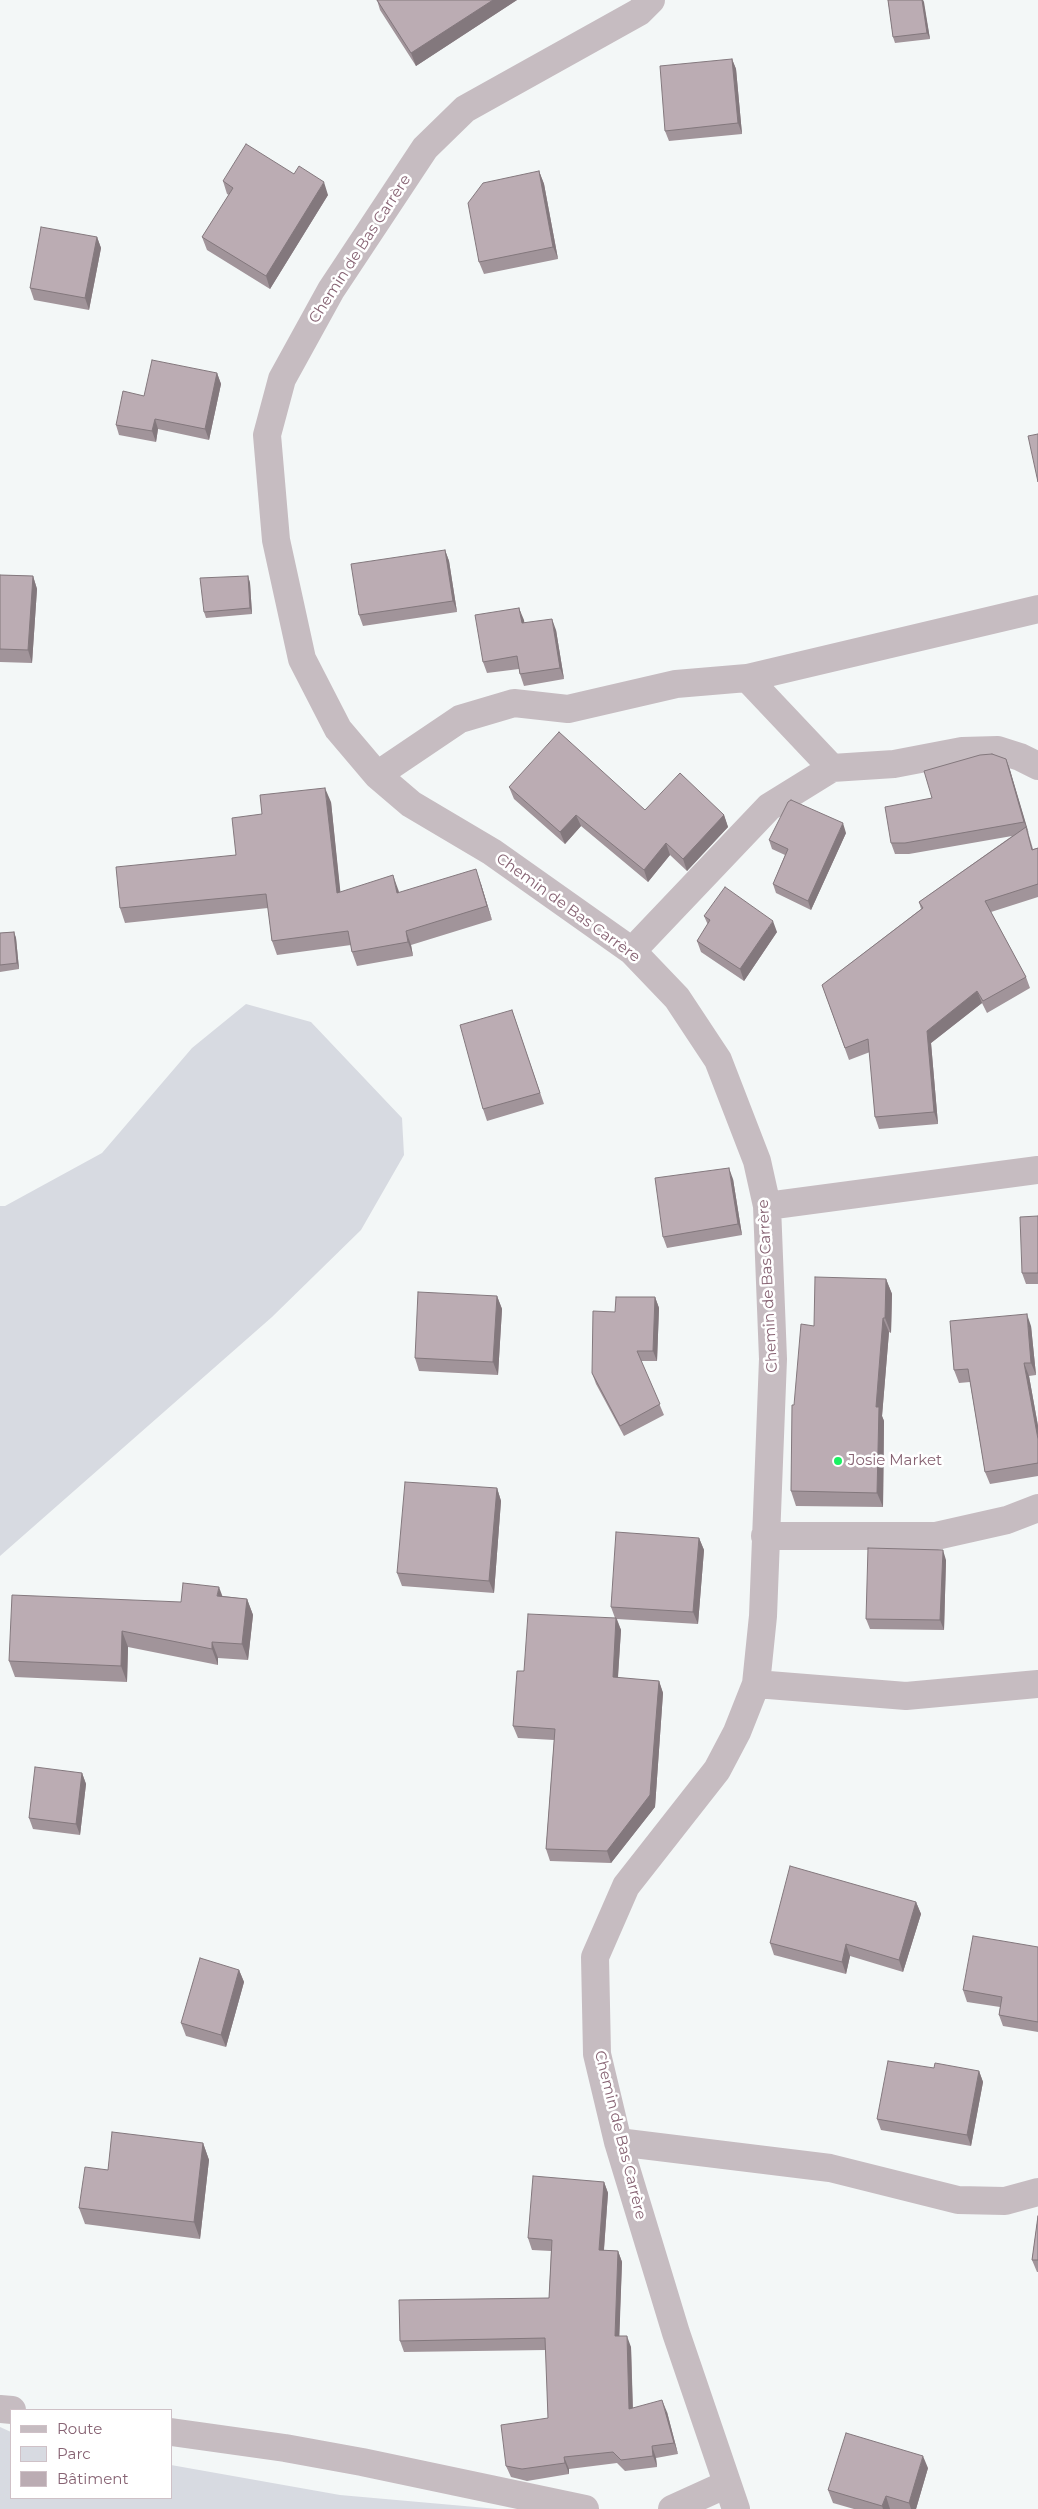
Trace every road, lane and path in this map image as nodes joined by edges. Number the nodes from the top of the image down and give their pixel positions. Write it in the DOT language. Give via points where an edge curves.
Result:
graph roads {
  1 [pos="651,0"];
  2 [pos="1038,609"];
  3 [pos="747,678"];
  4 [pos="1038,766"];
  5 [pos="832,768"];
  6 [pos="377,775"];
  7 [pos="632,951"];
  8 [pos="1038,1170"];
  9 [pos="767,1206"];
  10 [pos="1038,1508"];
  11 [pos="765,1536"];
  12 [pos="756,1684"];
  13 [pos="1038,1684"];
  14 [pos="618,2142"];
  15 [pos="1038,2192"];
  16 [pos="172,2432"];
  17 [pos="732,2496"];
  18 [pos="585,2509"];
  19 [pos="672,2509"];
  1 -- 6 [label="street, Chemin de Bas Carrère" via="639,12 465,109 425,148 331,290 282,379 268,435 276,540 302,659 338,729"];
  2 -- 3 [label="street"];
  3 -- 5 [label="street"];
  3 -- 6 [label="street" via="676,684 568,709 514,703 460,719"];
  4 -- 5 [label="street" via="998,750 962,751 894,764"];
  5 -- 7 [label="street" via="769,807"];
  6 -- 7 [label="street, Chemin de Bas Carrère" via="410,804 492,852"];
  7 -- 9 [label="street, Chemin de Bas Carrère" via="677,998 718,1060 757,1161"];
  8 -- 9 [label="street"];
  9 -- 11 [label="street, Chemin de Bas Carrère" via="773,1359"];
  10 -- 11 [label="street" via="1007,1520 936,1536"];
  11 -- 12 [label="street, Chemin de Bas Carrère" via="764,1616"];
  12 -- 13 [label="street" via="906,1696"];
  12 -- 14 [label="street, Chemin de Bas Carrère" via="737,1732 717,1770 626,1886 595,1957 596,2054"];
  14 -- 15 [label="street" via="830,2168 958,2200 1005,2201"];
  14 -- 17 [label="street, Chemin de Bas Carrère" via="673,2323"];
  16 -- 18 [label="street" via="344,2459"];
  17 -- 19 [label="street"];
}
